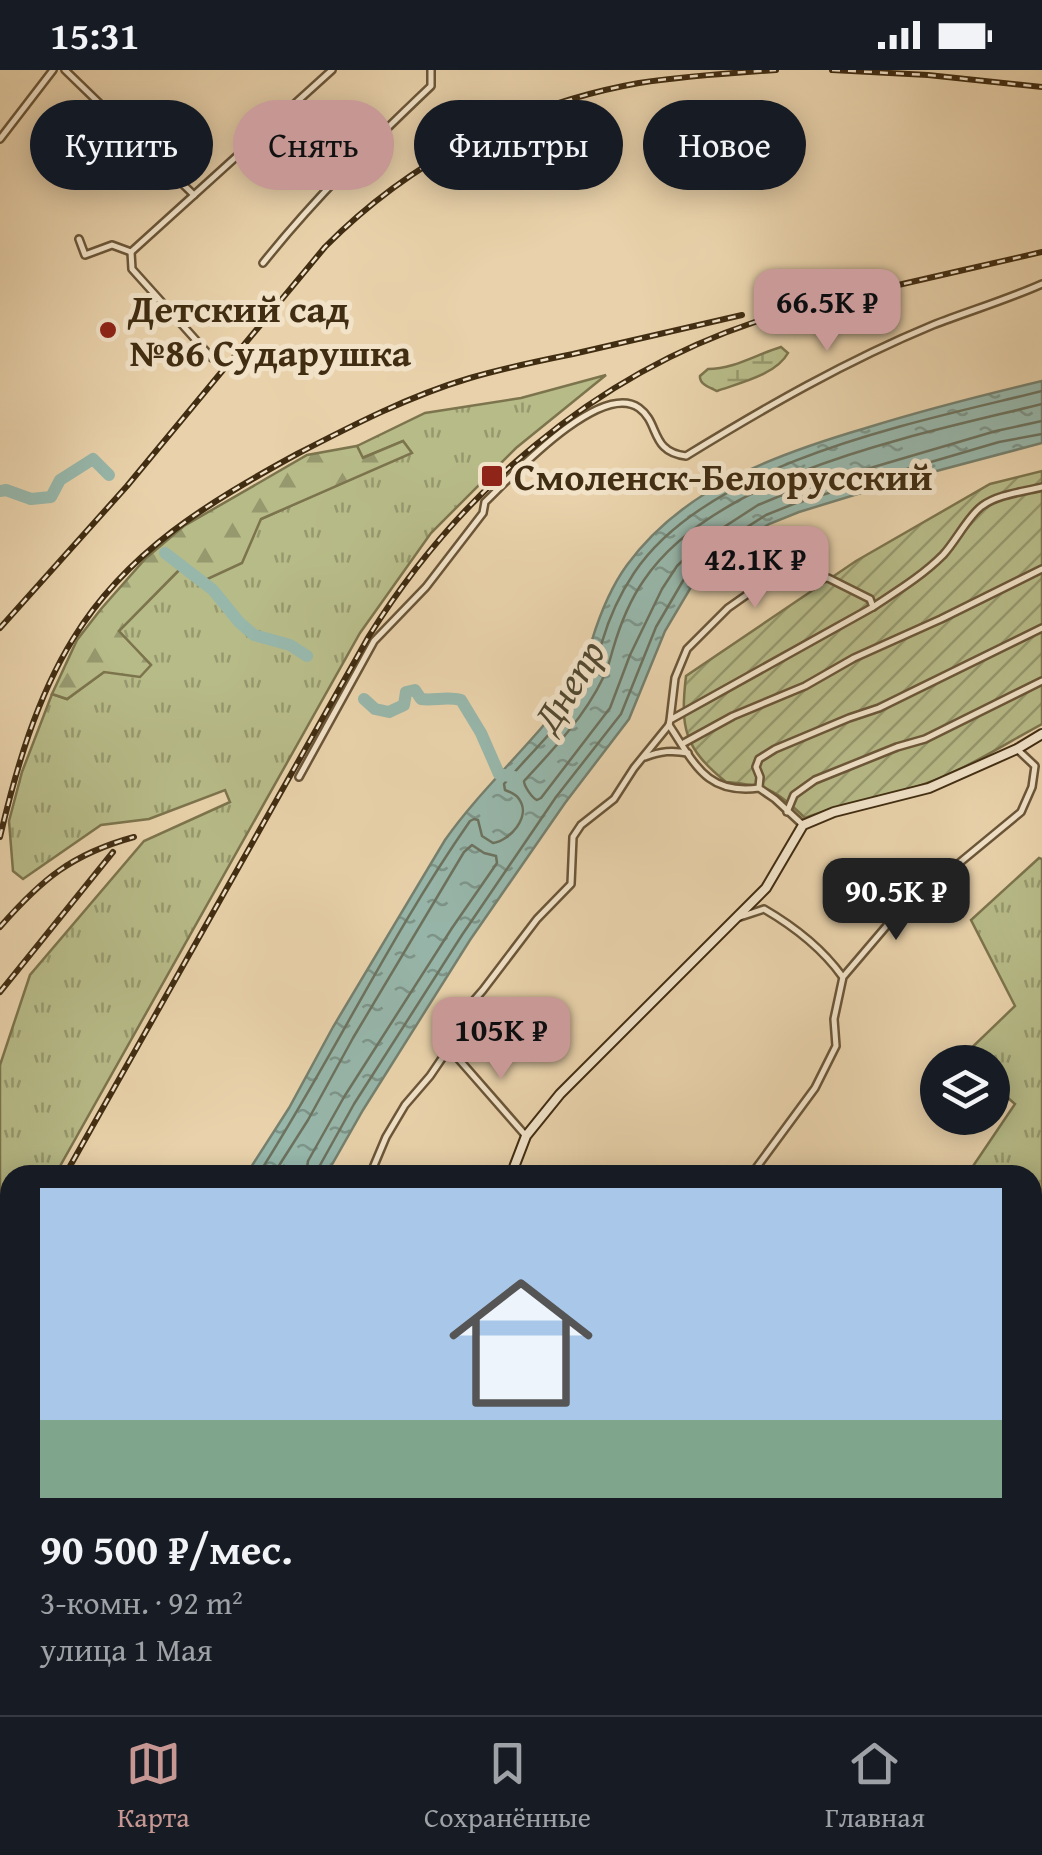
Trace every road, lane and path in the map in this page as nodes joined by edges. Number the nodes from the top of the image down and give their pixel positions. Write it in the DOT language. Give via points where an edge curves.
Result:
graph roads {
  1 [pos="53,70"];
  2 [pos="65,70"];
  3 [pos="332,70"];
  4 [pos="431,70"];
  5 [pos="3,130"];
  6 [pos="0,138"];
  7 [pos="194,195"];
  8 [pos="79,240"];
  9 [pos="131,252"];
  10 [pos="263,263"];
  11 [pos="1042,284"];
  12 [pos="212,358"];
  13 [pos="1042,487"];
  14 [pos="1042,569"];
  15 [pos="873,607"];
  16 [pos="1042,628"];
  17 [pos="1042,681"];
  18 [pos="670,723"];
  19 [pos="1042,734"];
  20 [pos="682,744"];
  21 [pos="1016,749"];
  22 [pos="688,753"];
  23 [pos="642,758"];
  24 [pos="299,777"];
  25 [pos="759,788"];
  26 [pos="786,812"];
  27 [pos="804,825"];
  28 [pos="737,918"];
  29 [pos="843,977"];
  30 [pos="450,1048"];
  31 [pos="526,1136"];
  32 [pos="374,1165"];
  33 [pos="515,1165"];
  34 [pos="758,1165"];
  1 -- 5 [label="street"];
  2 -- 7 [label="street"];
  3 -- 7 [label="street"];
  4 -- 10 [label="street" via="431,86 361,152"];
  5 -- 6 [label="street"];
  7 -- 9 [label="street"];
  8 -- 9 [label="street" via="85,255 112,245"];
  9 -- 12 [label="street" via="132,270"];
  11 -- 24 [label="street" via="816,378 686,456 662,446 636,405 585,414 485,502 426,587 374,641"];
  13 -- 15 [label="street" via="978,508 942,556"];
  14 -- 20 [label="street"];
  15 -- 18 [label="street"];
  15 -- 18 [label="street" via="828,578 755,589 687,649 675,678"];
  16 -- 25 [label="street" via="880,708 774,750 759,759"];
  17 -- 26 [label="street" via="925,739 815,780 794,795"];
  18 -- 20 [label="street"];
  18 -- 23 [label="street"];
  19 -- 21 [label="street"];
  20 -- 22 [label="street"];
  21 -- 27 [label="street" via="929,788"];
  21 -- 29 [label="street" via="1035,766 1021,812 895,916"];
  22 -- 23 [label="street"];
  22 -- 25 [label="street" via="708,779 736,791"];
  23 -- 30 [label="street" via="614,800 573,837 571,884 457,1020"];
  25 -- 26 [label="street"];
  26 -- 27 [label="street"];
  27 -- 28 [label="street" via="766,888"];
  28 -- 29 [label="street" via="764,910 804,936"];
  28 -- 31 [label="street"];
  29 -- 34 [label="street" via="836,1046 815,1088"];
  30 -- 31 [label="street"];
  30 -- 32 [label="street" via="405,1105"];
  31 -- 33 [label="street"];
}
